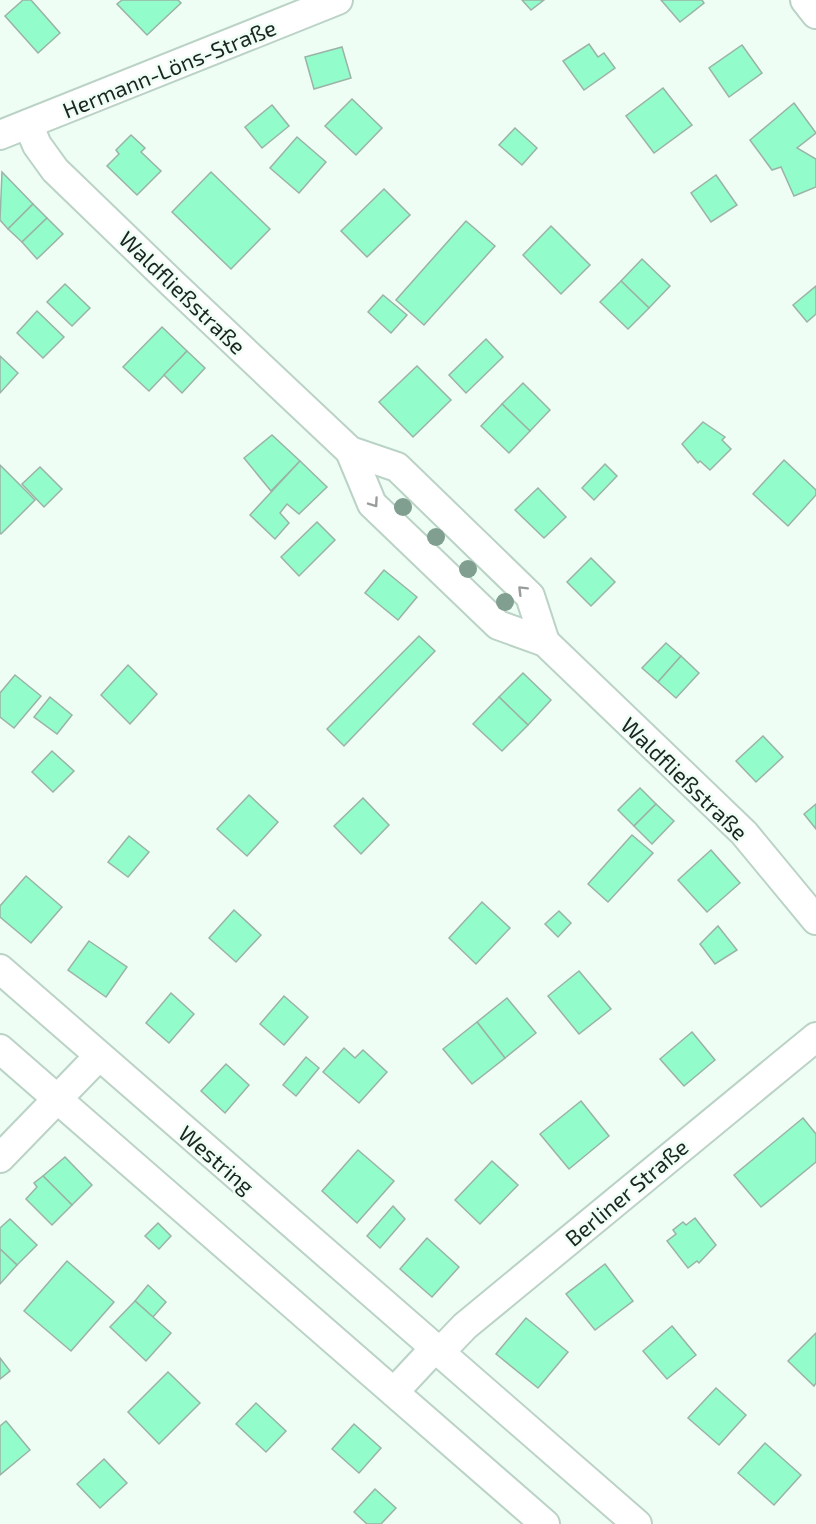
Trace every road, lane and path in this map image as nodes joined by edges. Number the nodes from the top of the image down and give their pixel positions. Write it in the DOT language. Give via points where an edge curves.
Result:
graph roads {
  1 [pos="338,0"];
  2 [pos="805,0"];
  3 [pos="816,14"];
  4 [pos="28,124"];
  5 [pos="0,135"];
  6 [pos="350,450"];
  7 [pos="545,642"];
  8 [pos="816,920"];
  9 [pos="0,969"];
  10 [pos="816,1037"];
  11 [pos="0,1049"];
  12 [pos="99,1056"];
  13 [pos="57,1099"];
  14 [pos="0,1158"];
  15 [pos="437,1350"];
  16 [pos="394,1392"];
  17 [pos="545,1524"];
  18 [pos="637,1524"];
  1 -- 4 [label="street, Hermann-Löns-Straße"];
  2 -- 3 [label="street"];
  4 -- 5 [label="street, Hermann-Löns-Straße"];
  4 -- 6 [label="street, Waldfließstraße" via="55,170"];
  6 -- 7 [label="street, Waldfließstraße, one-way" via="372,504 438,569 498,625"];
  7 -- 6 [label="street, Waldfließstraße, one-way" via="530,596 397,467"];
  7 -- 8 [label="street, Waldfließstraße" via="744,833"];
  9 -- 12 [label="street, Westring"];
  10 -- 15 [label="street, Berliner Straße"];
  11 -- 13 [label="street"];
  12 -- 13 [label="street"];
  12 -- 15 [label="street, Westring"];
  13 -- 14 [label="street"];
  13 -- 16 [label="street"];
  15 -- 16 [label="street"];
  15 -- 18 [label="street, Westring"];
  16 -- 17 [label="street"];
}
